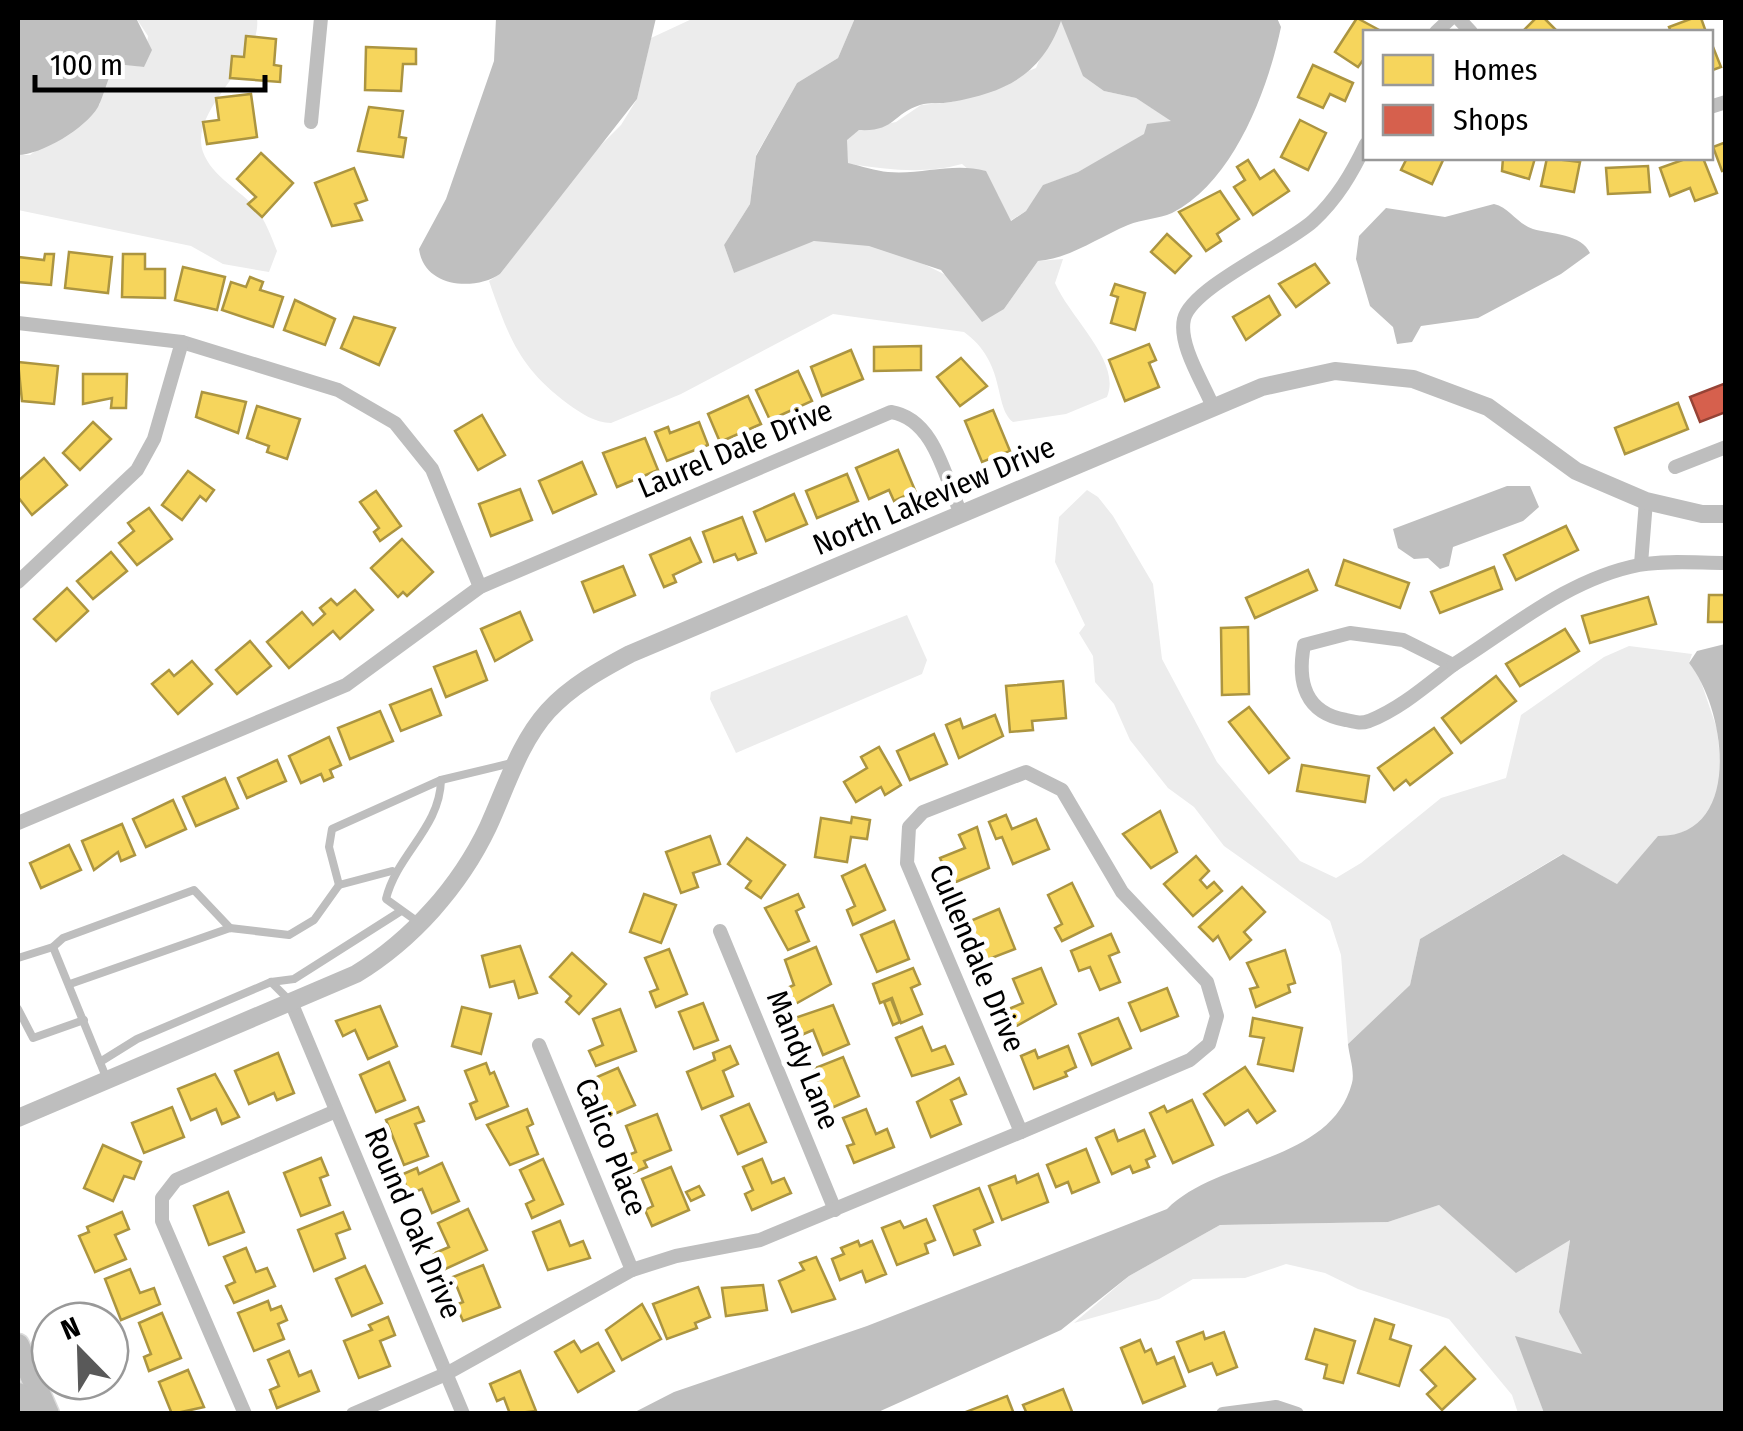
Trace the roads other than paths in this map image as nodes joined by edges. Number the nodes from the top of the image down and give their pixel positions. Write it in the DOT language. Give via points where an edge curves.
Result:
graph roads {
  1 [pos="321,18"];
  2 [pos="310,122"];
  3 [pos="1363,150"];
  4 [pos="18,322"];
  5 [pos="182,342"];
  6 [pos="1213,407"];
  7 [pos="1726,446"];
  8 [pos="1675,468"];
  9 [pos="1646,501"];
  10 [pos="961,514"];
  11 [pos="1726,514"];
  12 [pos="1726,563"];
  13 [pos="1641,564"];
  14 [pos="18,582"];
  15 [pos="480,587"];
  16 [pos="1453,665"];
  17 [pos="518,762"];
  18 [pos="441,780"];
  19 [pos="18,823"];
  20 [pos="392,871"];
  21 [pos="339,885"];
  22 [pos="401,911"];
  23 [pos="422,924"];
  24 [pos="230,928"];
  25 [pos="720,932"];
  26 [pos="53,947"];
  27 [pos="18,958"];
  28 [pos="271,982"];
  29 [pos="70,984"];
  30 [pos="292,1002"];
  31 [pos="18,1010"];
  32 [pos="84,1020"];
  33 [pos="539,1045"];
  34 [pos="104,1071"];
  35 [pos="336,1110"];
  36 [pos="18,1118"];
  37 [pos="1021,1132"];
  38 [pos="835,1210"];
  39 [pos="632,1270"];
  40 [pos="18,1345"];
  41 [pos="446,1374"];
  42 [pos="18,1394"];
  43 [pos="28,1414"];
  44 [pos="48,1414"];
  45 [pos="245,1414"];
  46 [pos="353,1414"];
  47 [pos="463,1414"];
  48 [pos="1223,1414"];
  49 [pos="1296,1414"];
  1 -- 2 [label="street"];
  3 -- 6 [label="street" via="1348,182 1312,222 1199,299 1184,317 1184,336"];
  4 -- 5 [label="street"];
  5 -- 14 [label="street" via="154,440 137,470"];
  5 -- 15 [label="street" via="338,390 395,422 432,469"];
  6 -- 9 [label="street, North Lakeview Drive" via="1262,387 1335,372 1413,379 1488,406 1576,472"];
  6 -- 10 [label="street, North Lakeview Drive"];
  7 -- 8 [label="street"];
  9 -- 11 [label="street, North Lakeview Drive"];
  9 -- 13 [label="street"];
  10 -- 15 [label="street, Laurel Dale Drive" via="924,428 909,415 890,412"];
  10 -- 17 [label="street, North Lakeview Drive" via="586,678 549,710"];
  12 -- 13 [label="street"];
  13 -- 16 [label="street" via="1550,600"];
  15 -- 19 [label="street, Laurel Dale Drive" via="346,685"];
  16 -- 16 [label="street" via="1363,723 1322,714 1306,695 1300,667 1304,645 1350,633 1403,640"];
  17 -- 18 [label="lane"];
  17 -- 23 [label="street, North Lakeview Drive" via="485,833"];
  18 -- 20 [label="lane" via="426,831"];
  18 -- 21 [label="lane" via="332,828"];
  20 -- 21 [label="lane"];
  20 -- 22 [label="lane" via="386,898"];
  21 -- 24 [label="lane" via="314,920 289,935"];
  22 -- 23 [label="lane"];
  22 -- 28 [label="lane" via="294,978"];
  23 -- 30 [label="street, North Lakeview Drive" via="388,955"];
  24 -- 26 [label="lane" via="194,890"];
  24 -- 29 [label="lane"];
  25 -- 38 [label="street, Mandy Lane"];
  26 -- 27 [label="lane"];
  26 -- 29 [label="lane"];
  28 -- 30 [label="lane"];
  28 -- 34 [label="lane" via="137,1039"];
  29 -- 32 [label="lane"];
  30 -- 34 [label="street, North Lakeview Drive"];
  30 -- 35 [label="street, Round Oak Drive"];
  31 -- 32 [label="lane" via="33,1038"];
  32 -- 34 [label="lane"];
  33 -- 39 [label="street, Calico Place"];
  34 -- 36 [label="street, North Lakeview Drive"];
  35 -- 41 [label="street, Round Oak Drive"];
  35 -- 45 [label="street" via="176,1180 162,1198 162,1221"];
  37 -- 37 [label="street, Cullendale Drive" via="1190,1060 1209,1044 1217,1016 1207,982 1122,892 1062,790 1026,772 923,812 909,827 906,863"];
  37 -- 38 [label="street, Cullendale Drive"];
  38 -- 39 [label="street, Cullendale Drive" via="760,1240"];
  39 -- 41 [label="street, Cullendale Drive"];
  40 -- 44 [label="main road"];
  41 -- 46 [label="street, Cullendale Drive"];
  41 -- 47 [label="street, Round Oak Drive"];
  42 -- 43 [label="main road"];
  48 -- 49 [label="street" via="1276,1407"];
}
